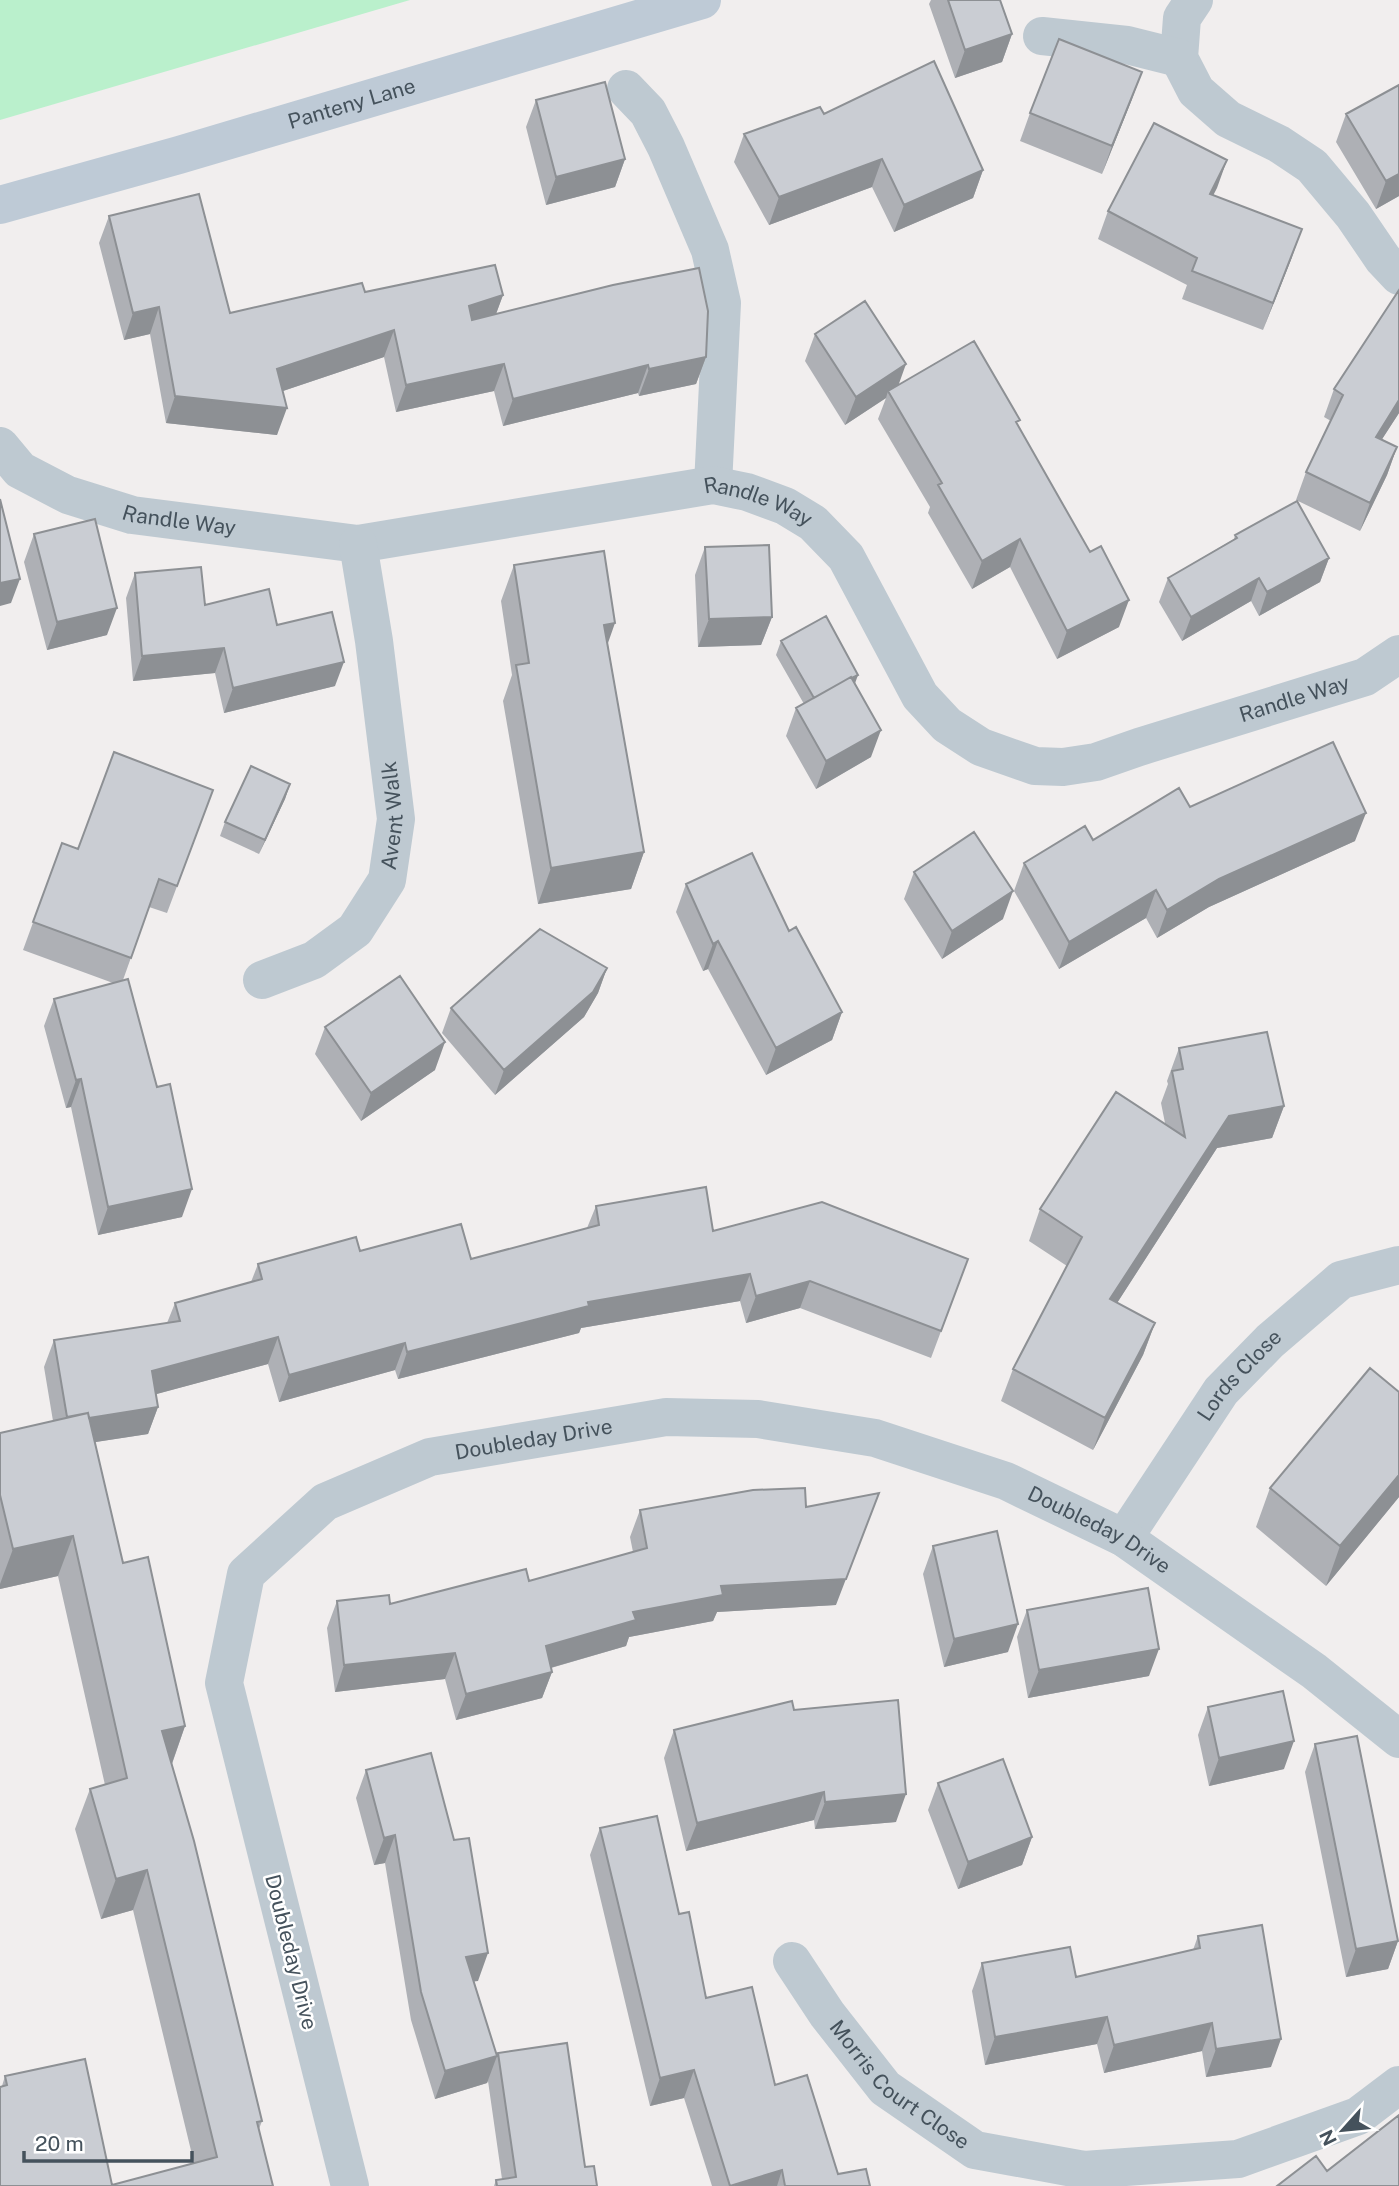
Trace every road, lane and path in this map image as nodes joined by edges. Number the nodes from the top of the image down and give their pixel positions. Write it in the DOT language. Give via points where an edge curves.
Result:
graph roads {
  1 [pos="702,0"];
  2 [pos="1194,0"];
  3 [pos="1042,36"];
  4 [pos="1179,58"];
  5 [pos="626,89"];
  6 [pos="0,205"];
  7 [pos="1399,276"];
  8 [pos="0,446"];
  9 [pos="713,485"];
  10 [pos="358,544"];
  11 [pos="1399,654"];
  12 [pos="262,980"];
  13 [pos="1399,1265"];
  14 [pos="1124,1538"];
  15 [pos="1399,1739"];
  16 [pos="792,1961"];
  17 [pos="1399,2085"];
  18 [pos="350,2186"];
  1 -- 6 [label="street, Panteny Lane"];
  2 -- 4 [label="street" via="1182,18"];
  3 -- 4 [label="street" via="1127,45"];
  4 -- 7 [label="street" via="1196,90 1228,119 1312,166"];
  5 -- 9 [label="street" via="648,112 666,147 710,250 722,303"];
  8 -- 10 [label="street, Randle Way" via="20,470 68,495 132,516"];
  9 -- 10 [label="street, Randle Way"];
  9 -- 11 [label="street, Randle Way" via="785,506 813,523 846,557 920,695 947,725 981,747 1035,766 1096,762 1365,677"];
  10 -- 12 [label="street, Avent Walk" via="396,820 387,880 355,930 314,960"];
  13 -- 14 [label="street, Lords Close" via="1341,1280 1270,1341 1221,1391"];
  14 -- 15 [label="street, Doubleday Drive" via="1314,1671"];
  14 -- 18 [label="street, Doubleday Drive" via="1006,1482 875,1438 758,1419 666,1417 430,1457 325,1502 246,1574 224,1683"];
  16 -- 17 [label="street, Morris Court Close" via="885,2088 975,2150 1084,2169 1238,2159 1358,2116"];
}
